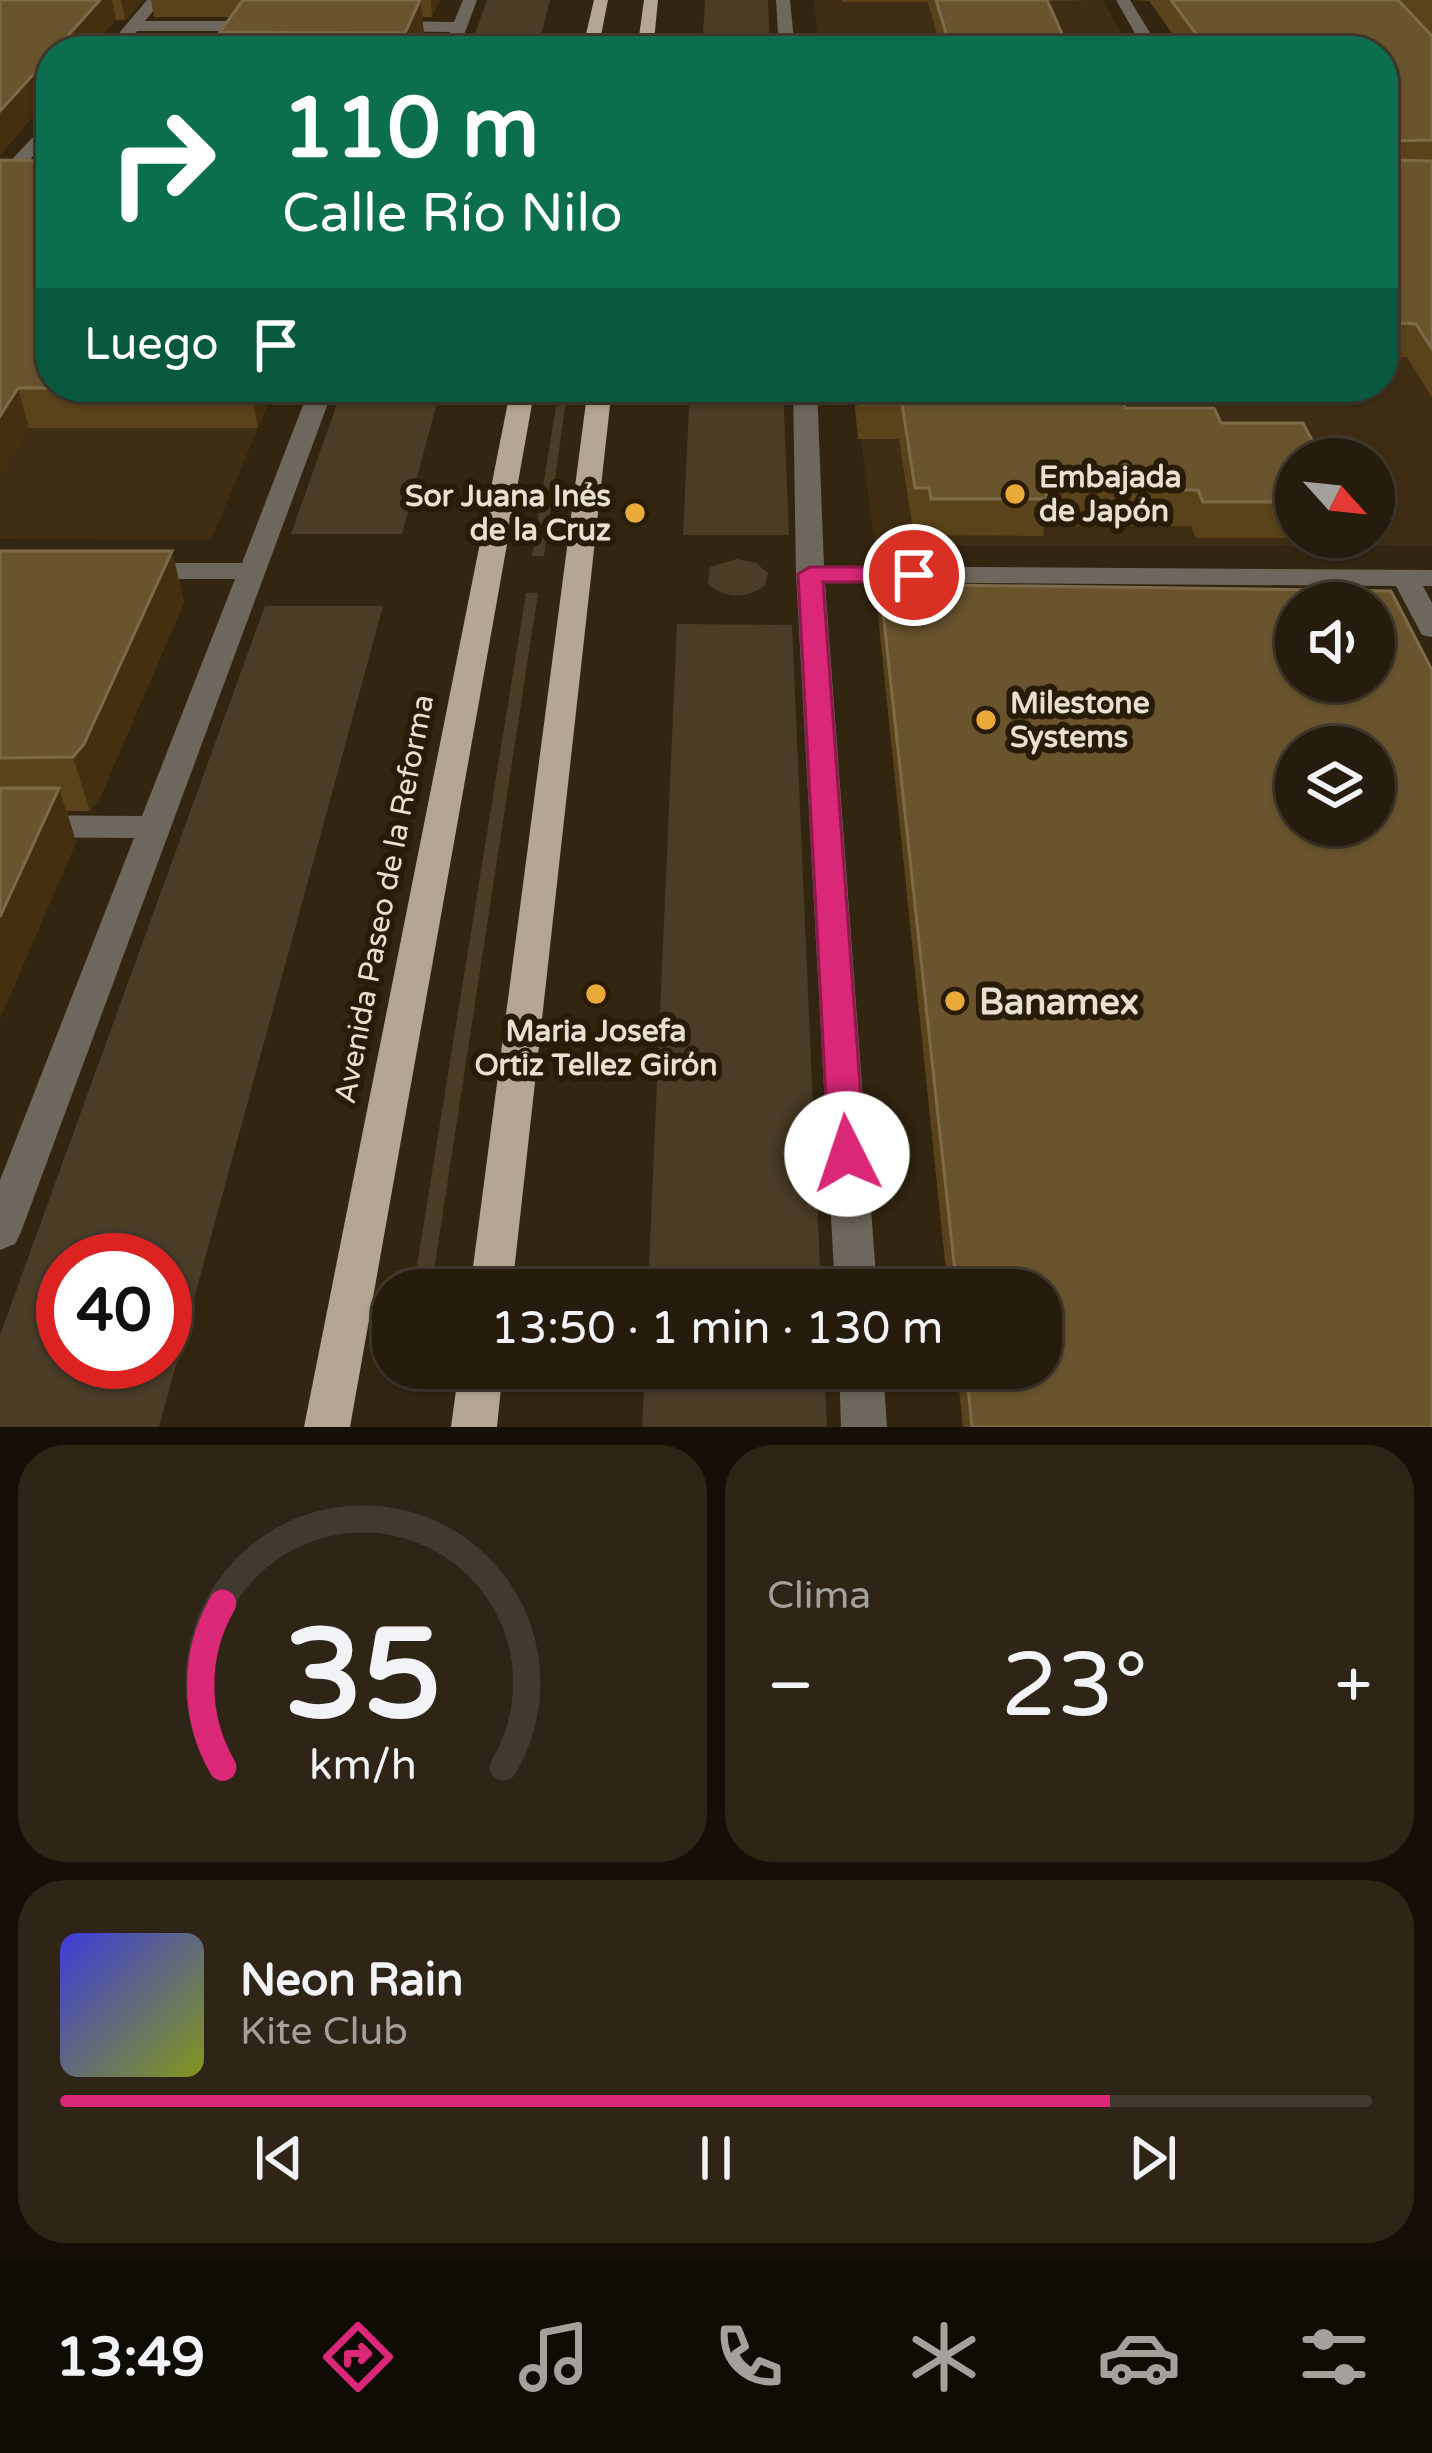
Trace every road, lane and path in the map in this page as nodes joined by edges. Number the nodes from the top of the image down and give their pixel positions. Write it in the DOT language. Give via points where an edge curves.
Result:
graph roads {
  1 [pos="155,0"];
  2 [pos="470,0"];
  3 [pos="601,0"];
  4 [pos="651,0"];
  5 [pos="783,0"];
  6 [pos="1123,0"];
  7 [pos="134,26"];
  8 [pos="288,26"];
  9 [pos="357,26"];
  10 [pos="460,27"];
  11 [pos="125,36"];
  12 [pos="456,36"];
  13 [pos="593,36"];
  14 [pos="647,36"];
  15 [pos="786,36"];
  16 [pos="1144,36"];
  17 [pos="36,141"];
  18 [pos="35,173"];
  19 [pos="3,177"];
  20 [pos="316,402"];
  21 [pos="521,402"];
  22 [pos="598,402"];
  23 [pos="805,402"];
  24 [pos="108,571"];
  25 [pos="250,571"];
  26 [pos="810,574"];
  27 [pos="1418,578"];
  28 [pos="1432,629"];
  29 [pos="0,826"];
  30 [pos="155,827"];
  31 [pos="0,1232"];
  32 [pos="494,1269"];
  33 [pos="855,1269"];
  34 [pos="479,1389"];
  35 [pos="862,1389"];
  36 [pos="327,1427"];
  37 [pos="474,1427"];
  38 [pos="865,1427"];
  1 -- 7 [label="street"];
  2 -- 10 [label="street"];
  3 -- 13 [label="main road"];
  4 -- 14 [label="main road"];
  5 -- 15 [label="street"];
  6 -- 16 [label="street"];
  7 -- 8 [label="street"];
  7 -- 11 [label="street"];
  9 -- 10 [label="street"];
  10 -- 12 [label="street"];
  17 -- 19 [label="street"];
  18 -- 19 [label="main road"];
  20 -- 25 [label="street"];
  21 -- 36 [label="main road, Avenida Paseo de la Reforma"];
  22 -- 32 [label="main road"];
  23 -- 26 [label="street"];
  24 -- 25 [label="street"];
  25 -- 30 [label="street"];
  26 -- 27 [label="street"];
  26 -- 33 [label="street"];
  27 -- 28 [label="street"];
  29 -- 30 [label="street"];
  30 -- 31 [label="street"];
  34 -- 37 [label="main road"];
  35 -- 38 [label="street"];
}
